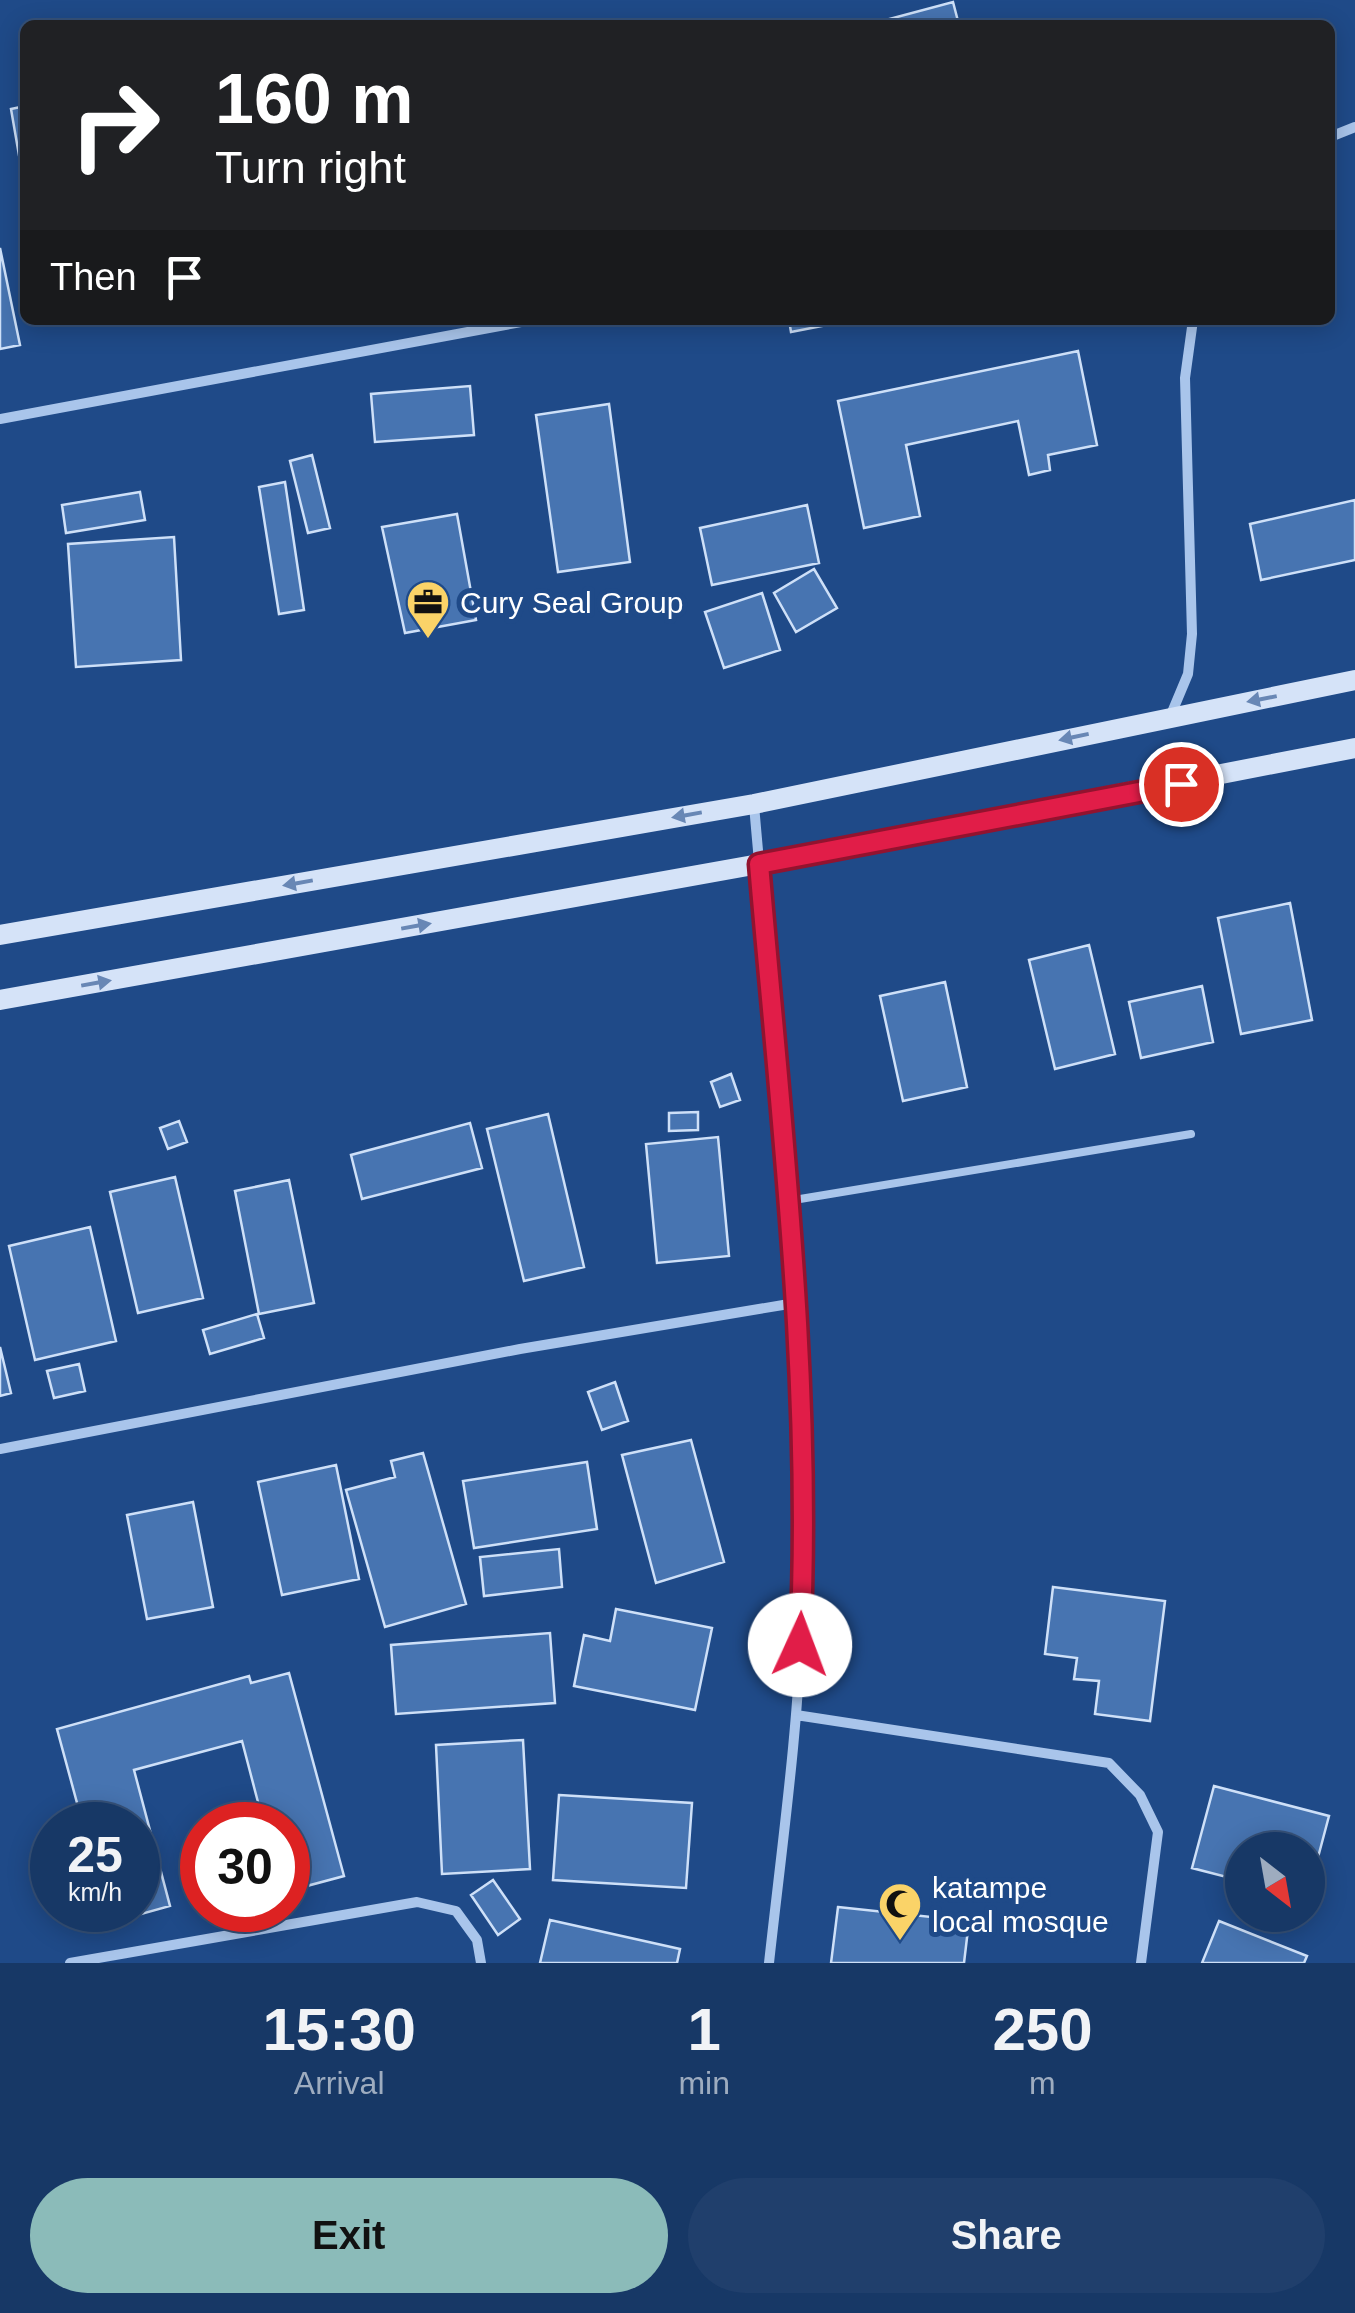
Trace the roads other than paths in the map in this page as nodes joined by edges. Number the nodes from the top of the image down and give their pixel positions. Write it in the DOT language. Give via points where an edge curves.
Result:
graph roads {
  1 [pos="505,325"];
  2 [pos="1191,325"];
  3 [pos="0,419"];
  4 [pos="1355,680"];
  5 [pos="1170,717"];
  6 [pos="1355,748"];
  7 [pos="754,804"];
  8 [pos="759,864"];
  9 [pos="0,935"];
  10 [pos="0,1000"];
  11 [pos="1191,1134"];
  12 [pos="788,1201"];
  13 [pos="795,1303"];
  14 [pos="0,1449"];
  15 [pos="796,1715"];
  16 [pos="70,1963"];
  17 [pos="481,1963"];
  18 [pos="769,1963"];
  19 [pos="1140,1963"];
  1 -- 3 [label="street"];
  2 -- 5 [label="street" via="1185,378 1192,634 1188,674"];
  4 -- 5 [label="main road, one-way"];
  5 -- 7 [label="main road, one-way"];
  6 -- 8 [label="main road"];
  7 -- 8 [label="street"];
  7 -- 9 [label="main road, one-way"];
  10 -- 8 [label="main road, one-way"];
  8 -- 12 [label="street"];
  11 -- 12 [label="lane"];
  12 -- 13 [label="street"];
  13 -- 14 [label="street"];
  13 -- 15 [label="street" via="802,1509"];
  15 -- 18 [label="street"];
  15 -- 19 [label="street" via="1109,1763 1140,1795 1158,1832"];
  16 -- 17 [label="street" via="416,1902 456,1911 476,1940"];
}
